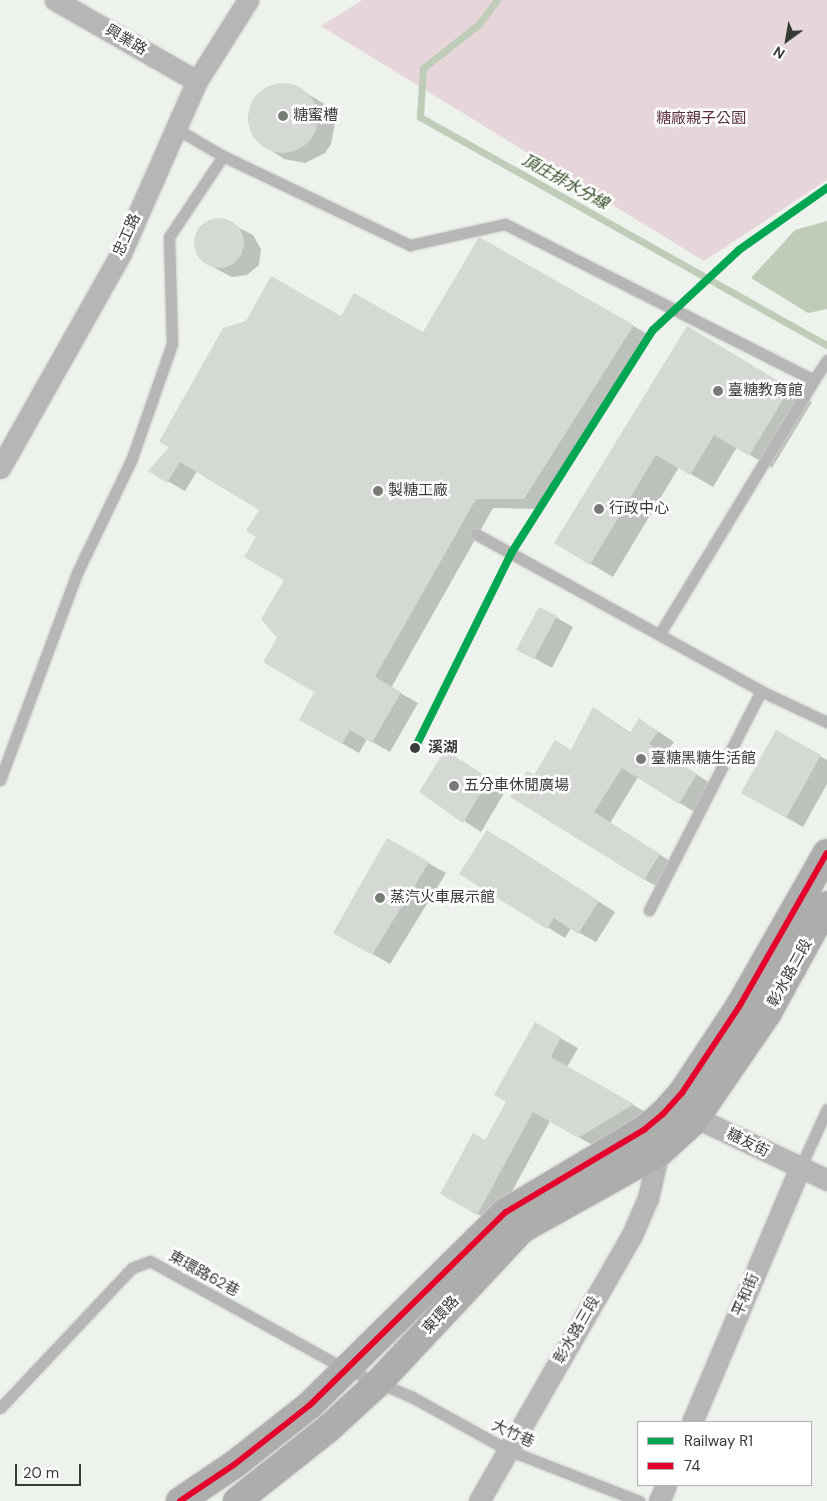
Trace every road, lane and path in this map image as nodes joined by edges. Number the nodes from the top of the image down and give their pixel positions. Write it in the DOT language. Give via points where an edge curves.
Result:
graph roads {
  1 [pos="55,0"];
  2 [pos="248,0"];
  3 [pos="197,81"];
  4 [pos="175,128"];
  5 [pos="223,156"];
  6 [pos="827,360"];
  7 [pos="814,380"];
  8 [pos="0,468"];
  9 [pos="476,534"];
  10 [pos="660,633"];
  11 [pos="761,691"];
  12 [pos="827,722"];
  13 [pos="0,780"];
  14 [pos="827,853"];
  15 [pos="827,905"];
  16 [pos="649,910"];
  17 [pos="827,1109"];
  18 [pos="667,1110"];
  19 [pos="695,1118"];
  20 [pos="660,1152"];
  21 [pos="800,1168"];
  22 [pos="827,1180"];
  23 [pos="346,1369"];
  24 [pos="378,1383"];
  25 [pos="0,1408"];
  26 [pos="692,1421"];
  27 [pos="508,1450"];
  28 [pos="666,1486"];
  29 [pos="180,1501"];
  30 [pos="237,1501"];
  31 [pos="479,1501"];
  32 [pos="639,1501"];
  33 [pos="659,1501"];
  1 -- 3 [label="street, 興業路"];
  2 -- 3 [label="street, 忠工路"];
  3 -- 4 [label="street, 忠工路"];
  4 -- 5 [label="lane"];
  4 -- 8 [label="street, 忠工路" via="120,253"];
  5 -- 7 [label="lane" via="410,245 505,224"];
  5 -- 13 [label="lane" via="169,237 172,344 132,458 77,573"];
  6 -- 7 [label="lane"];
  7 -- 10 [label="lane"];
  9 -- 10 [label="lane"];
  10 -- 11 [label="lane"];
  11 -- 12 [label="lane"];
  11 -- 16 [label="lane"];
  14 -- 18 [label="main road, 彰水路二段" via="739,1007"];
  15 -- 19 [label="main road, 彰水路二段" via="767,1014"];
  17 -- 21 [label="lane"];
  18 -- 19 [label="street, 糖友街"];
  18 -- 20 [label="street, 彰水路三段"];
  18 -- 23 [label="main road, 東環路" via="645,1129 506,1212"];
  19 -- 20 [label="main road"];
  19 -- 21 [label="street, 糖友街"];
  20 -- 24 [label="main road, 東環路" via="522,1229"];
  20 -- 27 [label="street, 彰水路三段" via="648,1198 631,1236"];
  21 -- 22 [label="street, 糖友街"];
  21 -- 26 [label="street, 平和街"];
  23 -- 24 [label="lane, 東環路62巷"];
  23 -- 25 [label="lane, 東環路62巷" via="150,1262 132,1268"];
  23 -- 29 [label="main road, 東環路" via="310,1405 235,1464"];
  24 -- 27 [label="lane, 大竹巷" via="412,1397"];
  24 -- 30 [label="main road, 東環路" via="329,1428"];
  27 -- 31 [label="street, 彰水路三段"];
  27 -- 32 [label="lane, 大竹巷"];
  28 -- 33 [label="street"];
}
